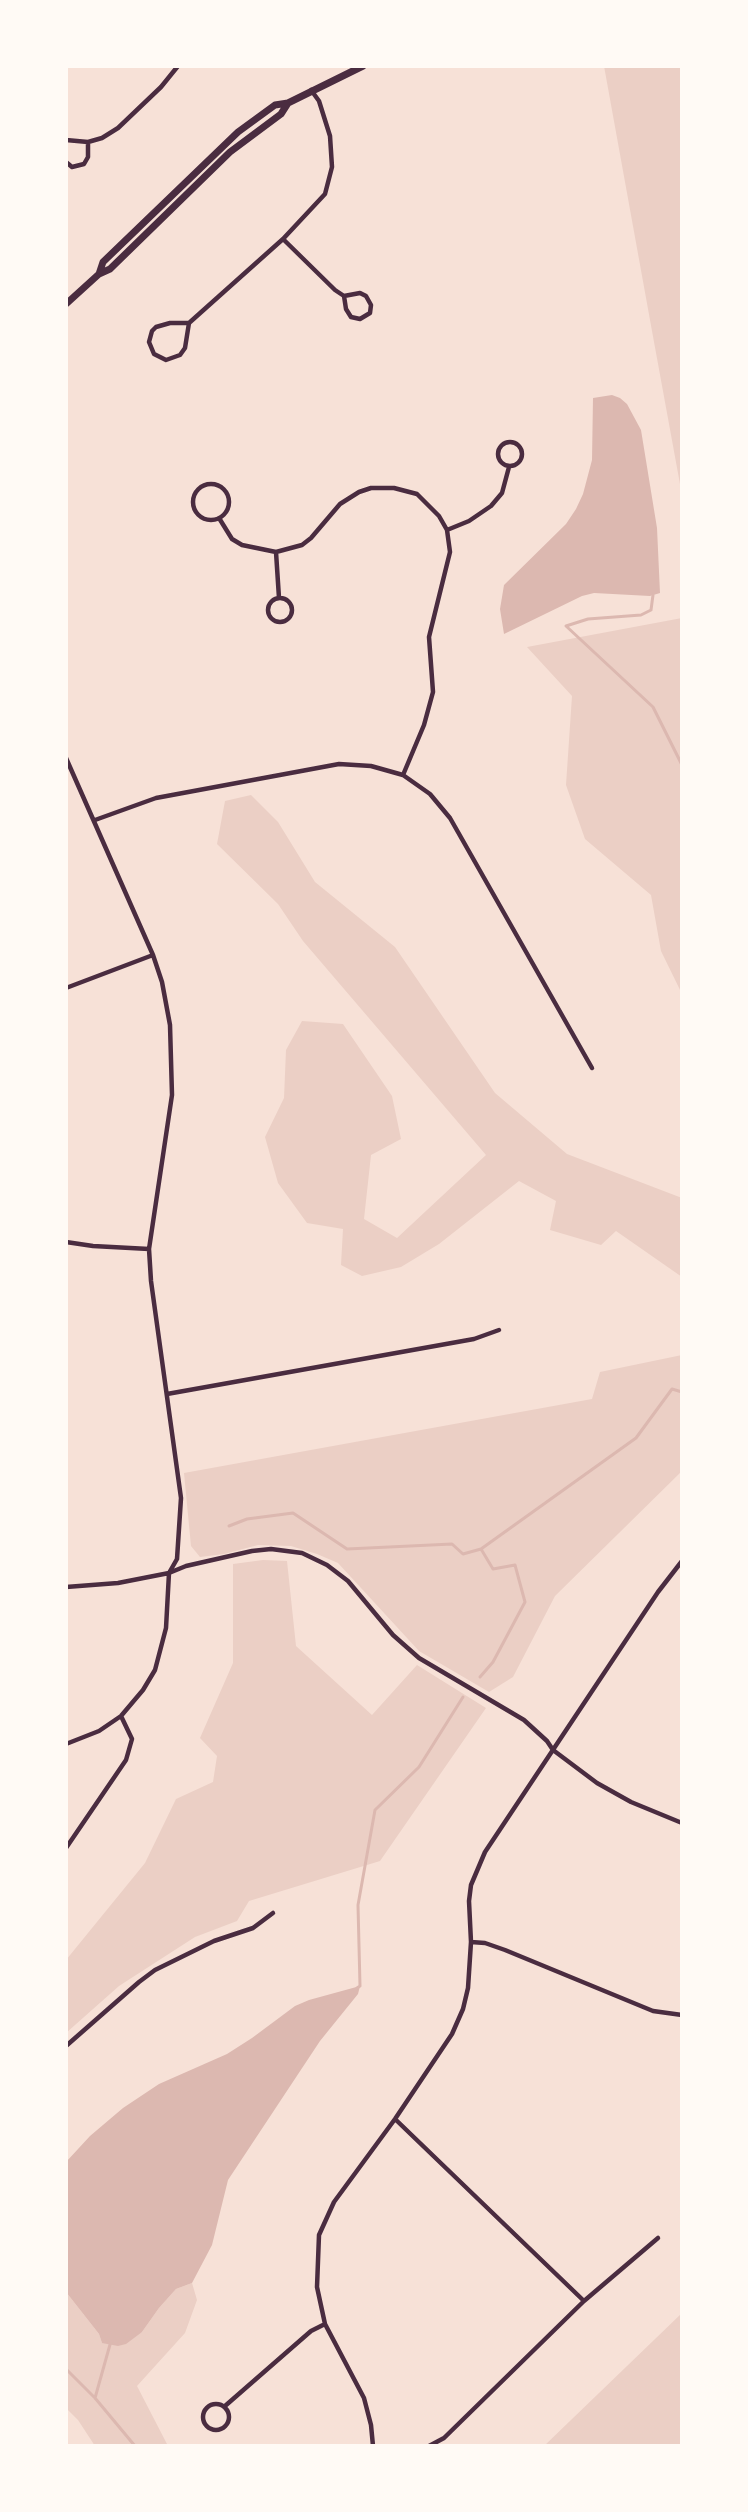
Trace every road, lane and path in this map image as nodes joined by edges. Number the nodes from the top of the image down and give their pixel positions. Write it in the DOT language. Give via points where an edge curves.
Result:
graph roads {
  1 [pos="178,66"];
  2 [pos="363,66"];
  3 [pos="311,90"];
  4 [pos="66,140"];
  5 [pos="88,142"];
  6 [pos="66,162"];
  7 [pos="283,239"];
  8 [pos="344,296"];
  9 [pos="66,304"];
  10 [pos="189,323"];
  11 [pos="509,467"];
  12 [pos="219,518"];
  13 [pos="447,530"];
  14 [pos="276,552"];
  15 [pos="279,598"];
  16 [pos="66,758"];
  17 [pos="403,774"];
  18 [pos="95,820"];
  19 [pos="153,955"];
  20 [pos="66,988"];
  21 [pos="592,1068"];
  22 [pos="66,1242"];
  23 [pos="149,1249"];
  24 [pos="499,1330"];
  25 [pos="167,1394"];
  26 [pos="682,1561"];
  27 [pos="169,1573"];
  28 [pos="66,1587"];
  29 [pos="121,1716"];
  30 [pos="66,1744"];
  31 [pos="553,1750"];
  32 [pos="682,1822"];
  33 [pos="66,1848"];
  34 [pos="273,1913"];
  35 [pos="471,1942"];
  36 [pos="682,2015"];
  37 [pos="66,2046"];
  38 [pos="395,2119"];
  39 [pos="658,2238"];
  40 [pos="584,2301"];
  41 [pos="325,2325"];
  42 [pos="225,2406"];
  43 [pos="373,2446"];
  44 [pos="429,2446"];
  1 -- 5 [label="street" via="118,128"];
  2 -- 3 [label="main road"];
  3 -- 7 [label="street" via="319,101 330,136 329,181 317,205"];
  3 -- 9 [label="main road" via="288,103 275,105 215,152"];
  4 -- 5 [label="street"];
  5 -- 6 [label="street" via="84,164 72,167"];
  7 -- 8 [label="street"];
  7 -- 10 [label="street"];
  8 -- 8 [label="street" via="351,317 360,319 370,313 366,296"];
  10 -- 10 [label="street" via="156,327 149,342 154,354 166,360 180,355"];
  11 -- 11 [label="street" via="519,462 522,454 517,444 510,442 501,445 498,455"];
  11 -- 13 [label="street" via="502,493 490,506"];
  12 -- 12 [label="street" via="228,508 227,492 215,484 202,486 194,496 194,508 202,518"];
  12 -- 14 [label="street" via="232,539 242,545"];
  13 -- 14 [label="street" via="417,494 371,488 340,504 302,545"];
  13 -- 17 [label="street" via="448,565 429,637 433,677 430,707"];
  14 -- 15 [label="street"];
  15 -- 15 [label="street" via="272,602 268,612 282,621 289,618 291,607 287,600"];
  16 -- 18 [label="street"];
  17 -- 18 [label="street" via="339,764 156,798"];
  17 -- 21 [label="street" via="430,794 450,818"];
  18 -- 19 [label="street"];
  19 -- 20 [label="street"];
  19 -- 23 [label="street" via="167,1006 173,1071"];
  22 -- 23 [label="street"];
  23 -- 25 [label="street"];
  24 -- 25 [label="street" via="474,1339"];
  25 -- 27 [label="street" via="181,1498 177,1559"];
  26 -- 31 [label="street"];
  27 -- 28 [label="street" via="118,1583"];
  27 -- 29 [label="street" via="166,1628 155,1670"];
  27 -- 31 [label="street" via="252,1551 288,1550 315,1558 348,1581 413,1653 524,1720"];
  29 -- 30 [label="street" via="99,1731"];
  29 -- 33 [label="street" via="132,1739 126,1760"];
  31 -- 32 [label="street" via="597,1783"];
  31 -- 35 [label="street" via="477,1868 469,1901"];
  34 -- 37 [label="street" via="253,1929 214,1941 163,1966"];
  35 -- 36 [label="street" via="505,1950 653,2011"];
  35 -- 38 [label="street" via="463,2009 452,2034"];
  38 -- 40 [label="street"];
  38 -- 41 [label="street" via="334,2202 319,2235 317,2287"];
  39 -- 40 [label="street"];
  40 -- 44 [label="street" via="444,2438"];
  41 -- 42 [label="street" via="311,2331"];
  41 -- 43 [label="street" via="364,2398"];
  42 -- 42 [label="street" via="213,2404 206,2409 203,2416 209,2427 222,2429 228,2422 230,2414"];
}
